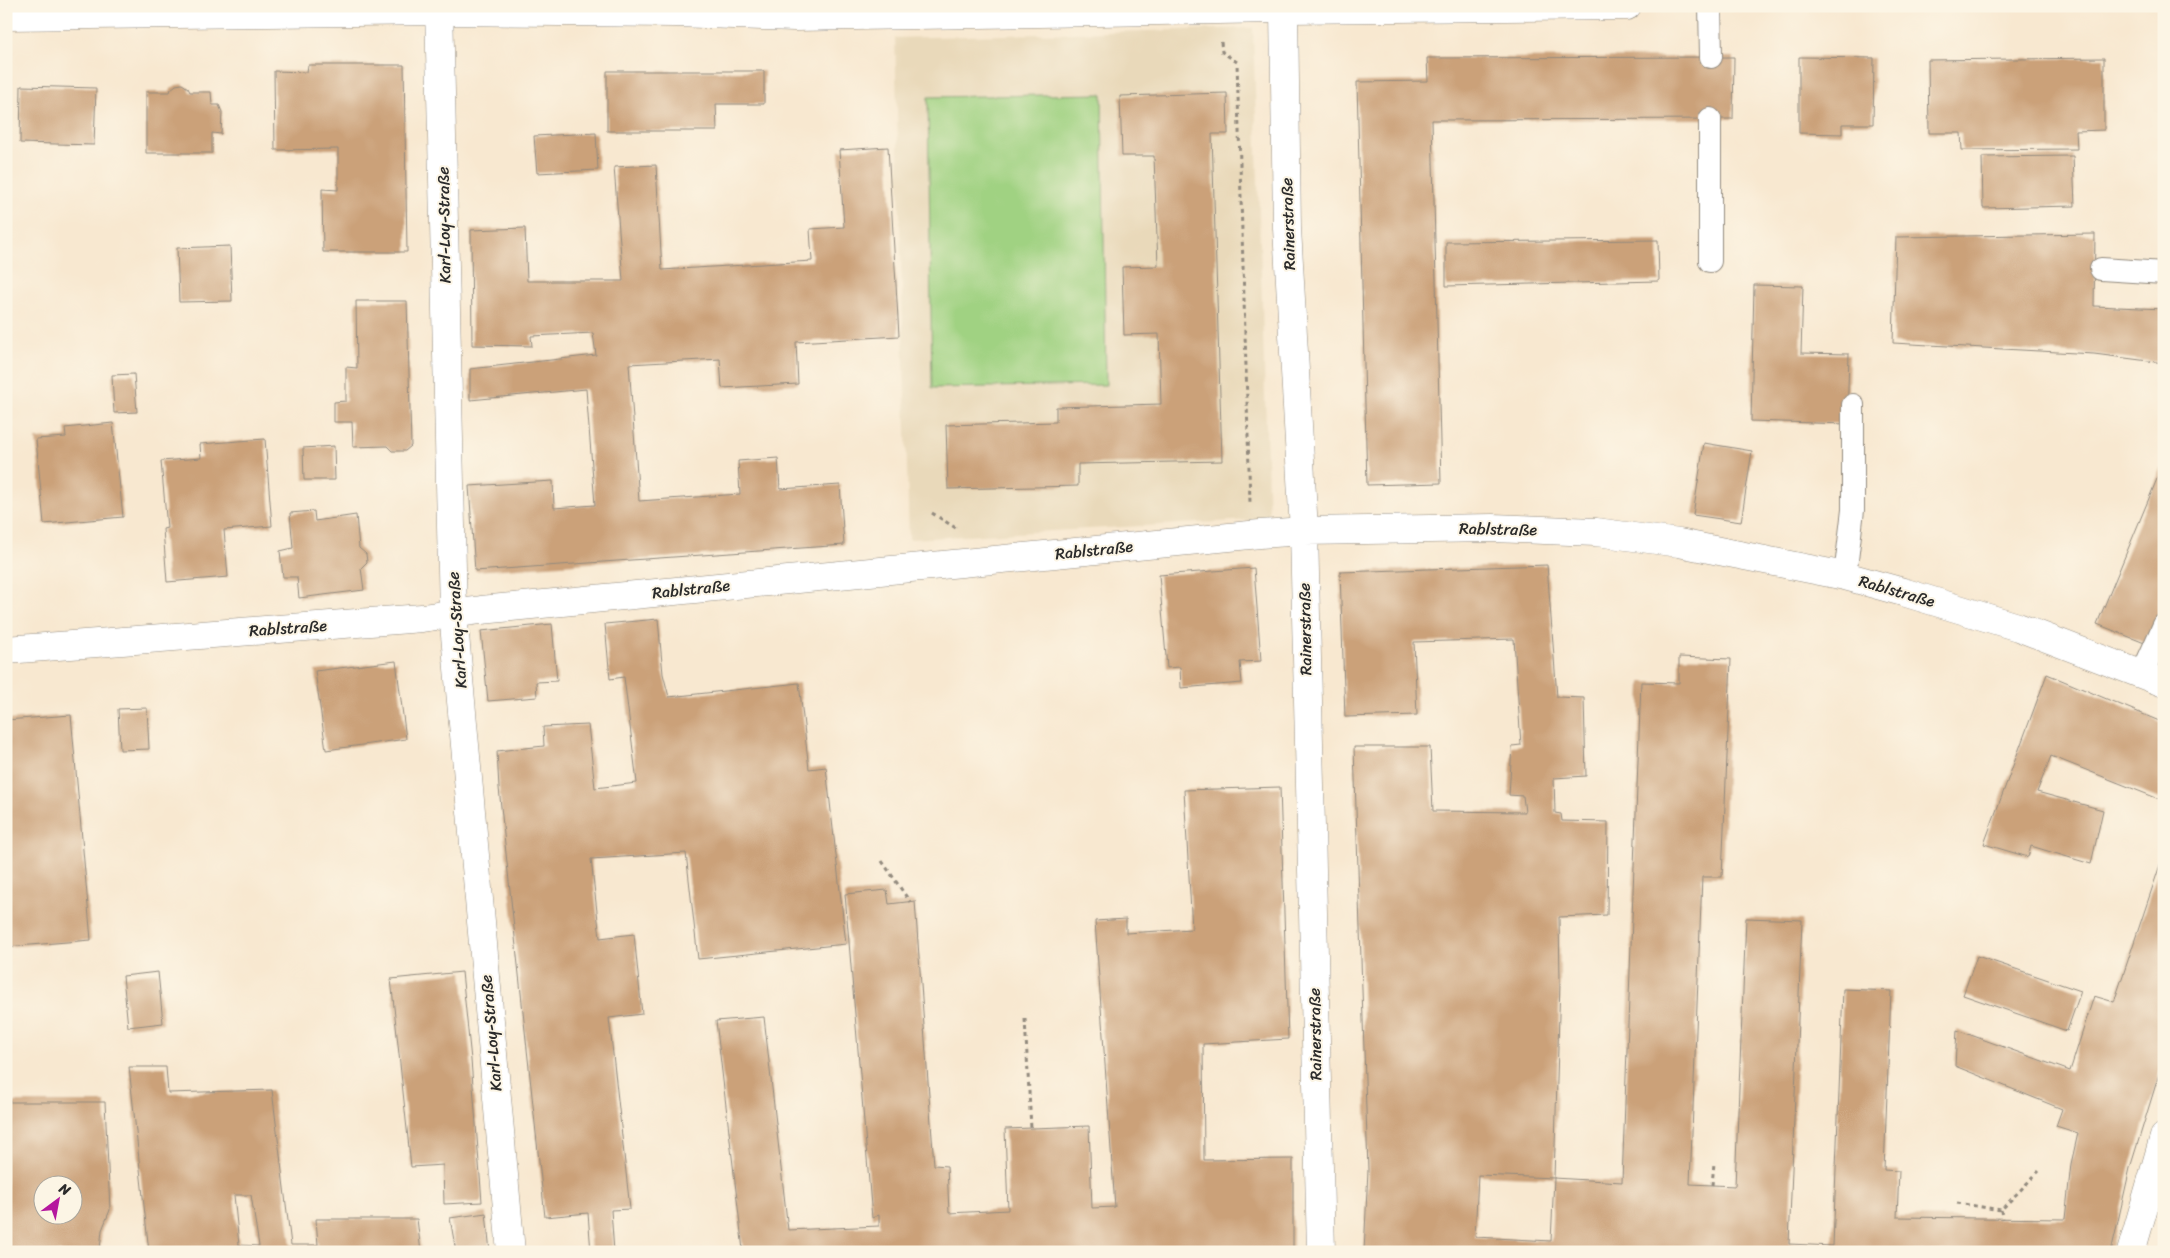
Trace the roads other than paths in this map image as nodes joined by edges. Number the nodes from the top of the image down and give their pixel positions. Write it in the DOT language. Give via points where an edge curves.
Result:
graph roads {
  1 [pos="1627,6"];
  2 [pos="1710,6"];
  3 [pos="439,8"];
  4 [pos="1284,8"];
  5 [pos="6,16"];
  6 [pos="1711,57"];
  7 [pos="1710,119"];
  8 [pos="1710,260"];
  9 [pos="2101,268"];
  10 [pos="2164,273"];
  11 [pos="1853,405"];
  12 [pos="1304,531"];
  13 [pos="1845,576"];
  14 [pos="454,613"];
  15 [pos="2164,625"];
  16 [pos="6,650"];
  17 [pos="2153,679"];
  18 [pos="2164,1137"];
  19 [pos="511,1252"];
  20 [pos="1321,1252"];
  21 [pos="2132,1252"];
  1 -- 4 [label="street"];
  2 -- 6 [label="lane"];
  3 -- 4 [label="street" via="795,17"];
  3 -- 5 [label="street"];
  3 -- 14 [label="street, Karl-Loy-Straße"];
  4 -- 12 [label="street, Rainerstraße" via="1287,228"];
  7 -- 8 [label="lane"];
  9 -- 10 [label="lane"];
  11 -- 13 [label="lane" via="1853,510"];
  12 -- 13 [label="street, Rablstraße" via="1493,528 1596,532 1679,542"];
  12 -- 14 [label="street, Rablstraße"];
  12 -- 20 [label="street, Rainerstraße"];
  13 -- 17 [label="street, Rablstraße" via="2018,627"];
  14 -- 16 [label="street, Rablstraße"];
  14 -- 19 [label="street, Karl-Loy-Straße"];
  15 -- 17 [label="lane"];
  18 -- 21 [label="street"];
}
